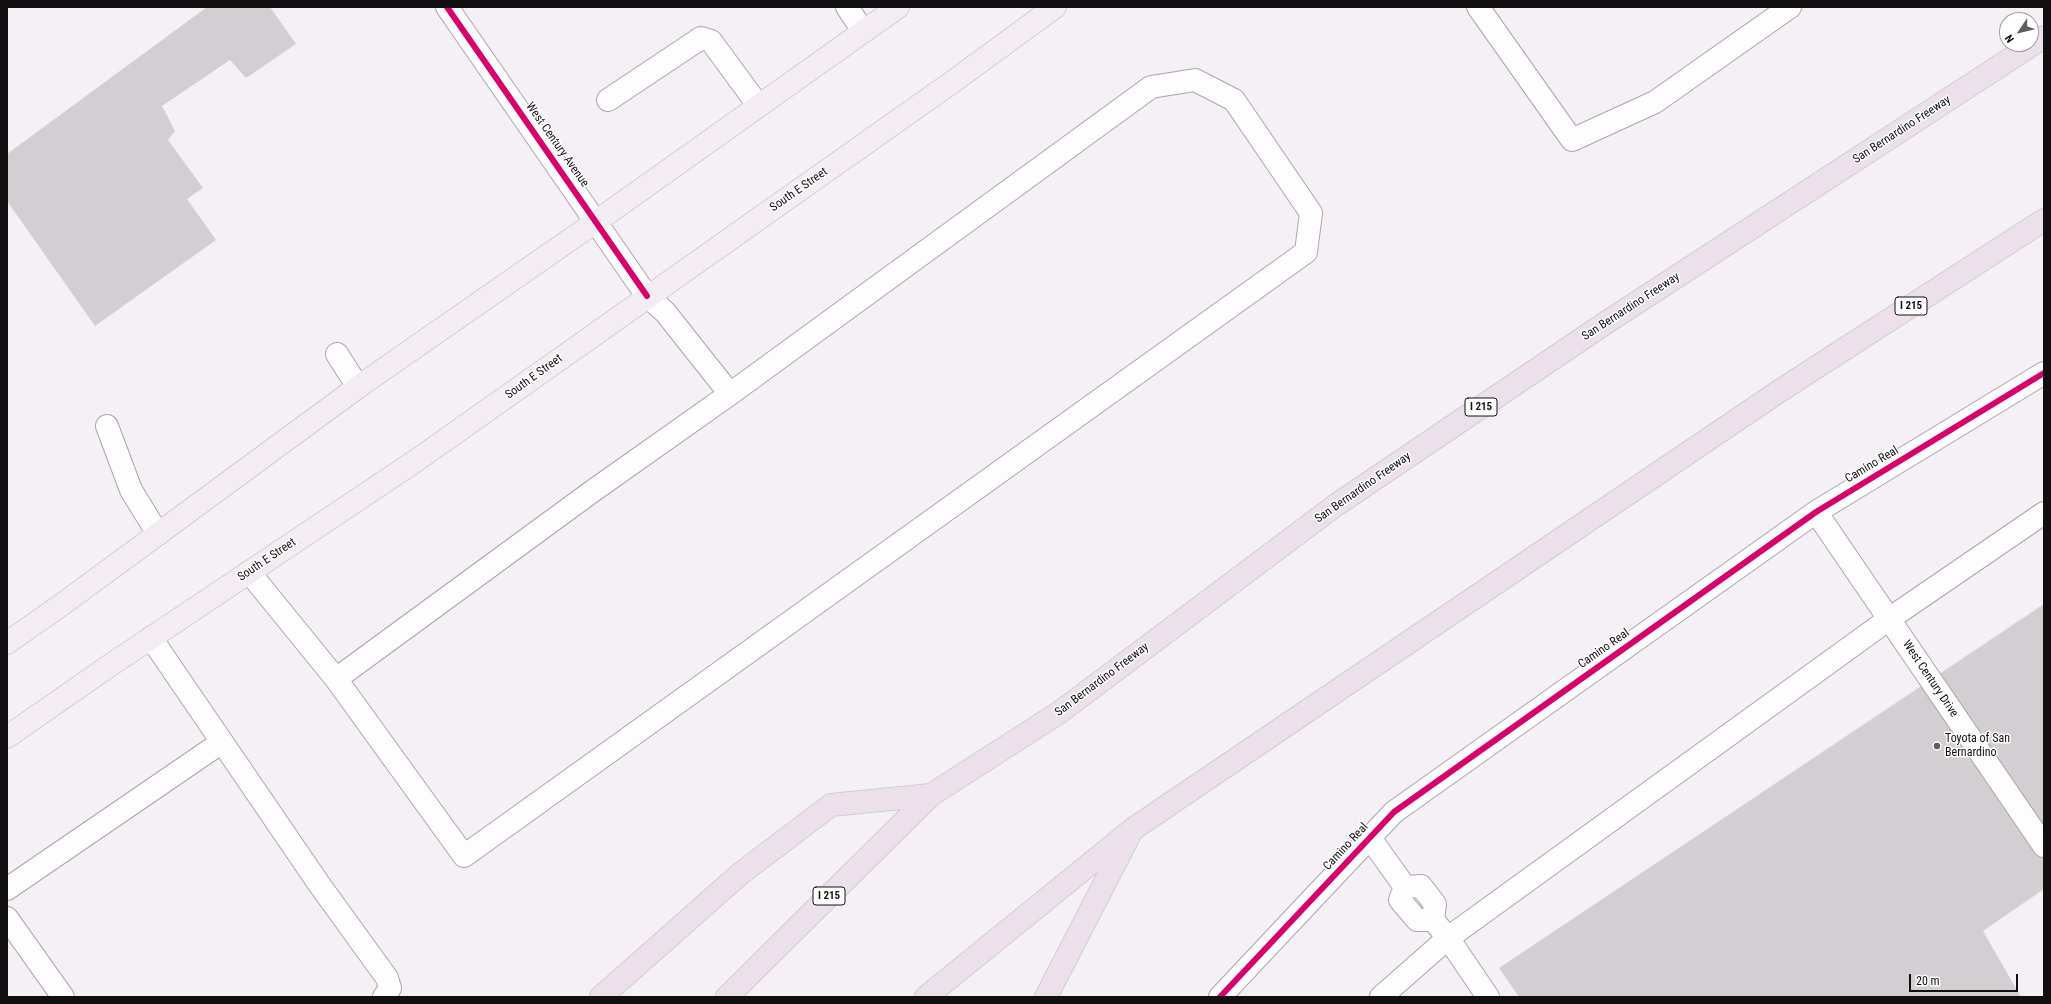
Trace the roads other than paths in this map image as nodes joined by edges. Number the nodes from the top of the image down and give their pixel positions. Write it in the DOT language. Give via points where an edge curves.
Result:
graph roads {
  1 [pos="447,7"];
  2 [pos="846,7"];
  3 [pos="898,7"];
  4 [pos="1055,7"];
  5 [pos="1478,7"];
  6 [pos="1790,7"];
  7 [pos="863,31"];
  8 [pos="2044,37"];
  9 [pos="608,100"];
  10 [pos="758,105"];
  11 [pos="2044,220"];
  12 [pos="597,221"];
  13 [pos="647,296"];
  14 [pos="337,354"];
  15 [pos="2044,373"];
  16 [pos="358,387"];
  17 [pos="730,394"];
  18 [pos="107,426"];
  19 [pos="1816,512"];
  20 [pos="2044,513"];
  21 [pos="158,534"];
  22 [pos="249,572"];
  23 [pos="1889,619"];
  24 [pos="151,638"];
  25 [pos="7,643"];
  26 [pos="336,679"];
  27 [pos="7,737"];
  28 [pos="222,742"];
  29 [pos="931,795"];
  30 [pos="1132,829"];
  31 [pos="1370,838"];
  32 [pos="2044,846"];
  33 [pos="7,889"];
  34 [pos="7,918"];
  35 [pos="1448,938"];
  36 [pos="63,997"];
  37 [pos="384,997"];
  38 [pos="602,997"];
  39 [pos="727,997"];
  40 [pos="926,997"];
  41 [pos="1046,997"];
  42 [pos="1220,997"];
  43 [pos="1381,997"];
  44 [pos="1488,997"];
  1 -- 12 [label="street, West Century Avenue"];
  2 -- 7 [label="street"];
  3 -- 7 [label="main road"];
  4 -- 13 [label="main road, South E Street" via="945,88"];
  5 -- 6 [label="street" via="1572,140 1655,102"];
  7 -- 10 [label="main road"];
  8 -- 29 [label="highway, San Bernardino Freeway / I 215" via="1604,324 1336,505 1060,712"];
  9 -- 10 [label="street" via="701,38 710,41"];
  10 -- 12 [label="main road"];
  11 -- 30 [label="highway, I 215" via="1778,392"];
  12 -- 13 [label="street, West Century Avenue"];
  12 -- 16 [label="main road"];
  13 -- 17 [label="street, West Century Avenue" via="665,312"];
  13 -- 22 [label="main road, South E Street" via="414,462"];
  14 -- 16 [label="street"];
  15 -- 19 [label="street, Camino Real"];
  16 -- 21 [label="main road"];
  17 -- 26 [label="street"];
  17 -- 26 [label="street" via="1151,87 1195,80 1234,100 1311,213 1306,252 464,856"];
  18 -- 21 [label="street" via="131,490"];
  19 -- 23 [label="street, West Century Drive"];
  19 -- 31 [label="street, Camino Real" via="1394,812"];
  20 -- 23 [label="street"];
  21 -- 25 [label="main road"];
  22 -- 24 [label="main road, South E Street"];
  22 -- 26 [label="street"];
  23 -- 32 [label="street, West Century Drive"];
  23 -- 35 [label="street"];
  24 -- 27 [label="main road, South E Street"];
  24 -- 28 [label="street"];
  28 -- 33 [label="street"];
  28 -- 37 [label="street" via="387,978 390,988"];
  29 -- 38 [label="highway" via="830,805 740,874"];
  29 -- 39 [label="highway, San Bernardino Freeway / I 215"];
  30 -- 40 [label="highway, I 215"];
  30 -- 41 [label="highway"];
  31 -- 35 [label="street" via="1405,887 1400,900 1417,920 1433,920"];
  31 -- 42 [label="street, Camino Real"];
  34 -- 36 [label="street"];
  35 -- 43 [label="street"];
  35 -- 44 [label="street"];
}
